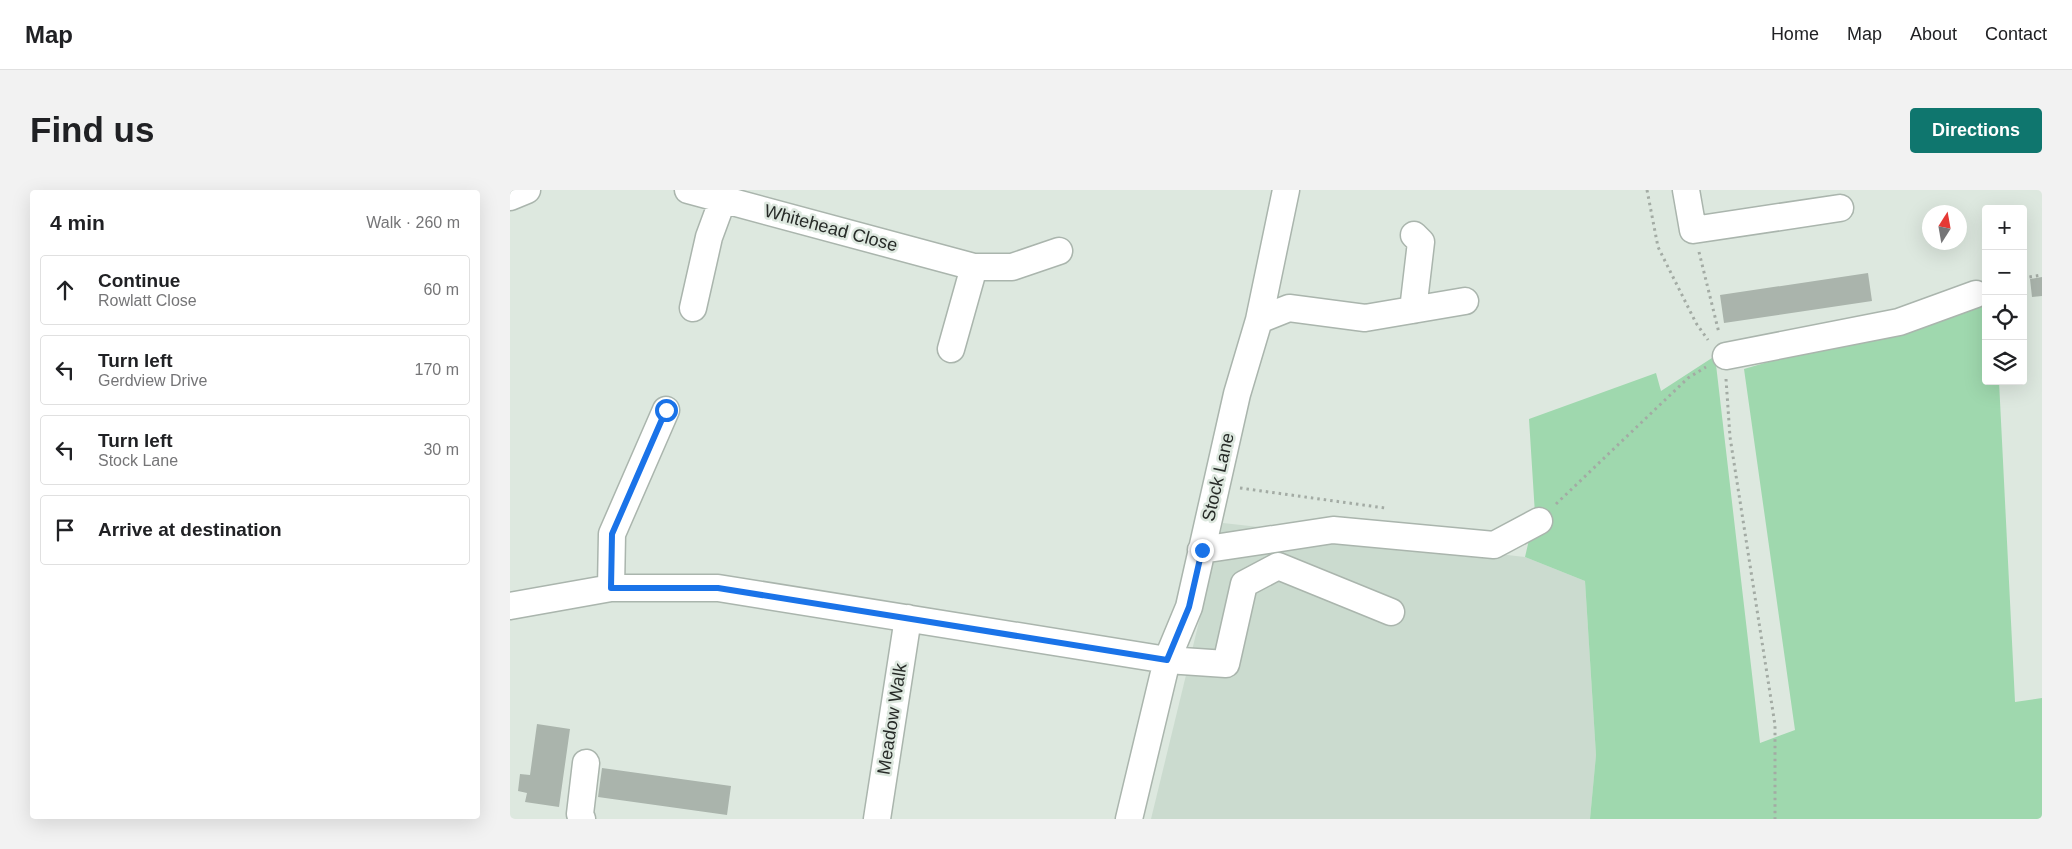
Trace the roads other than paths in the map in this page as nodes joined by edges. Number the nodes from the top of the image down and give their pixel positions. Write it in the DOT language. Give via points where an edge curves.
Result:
graph roads {
  1 [pos="526,190"];
  2 [pos="688,190"];
  3 [pos="1286,190"];
  4 [pos="1686,190"];
  5 [pos="510,197"];
  6 [pos="723,198"];
  7 [pos="1840,208"];
  8 [pos="1414,235"];
  9 [pos="1059,251"];
  10 [pos="974,267"];
  11 [pos="1976,294"];
  12 [pos="1465,301"];
  13 [pos="693,308"];
  14 [pos="1413,310"];
  15 [pos="1259,320"];
  16 [pos="951,349"];
  17 [pos="1724,357"];
  18 [pos="666,410"];
  19 [pos="1540,521"];
  20 [pos="1202,550"];
  21 [pos="611,588"];
  22 [pos="510,606"];
  23 [pos="1391,612"];
  24 [pos="908,618"];
  25 [pos="1167,660"];
  26 [pos="586,763"];
  27 [pos="581,816"];
  28 [pos="877,819"];
  29 [pos="1129,819"];
  1 -- 5 [label="street"];
  2 -- 6 [label="street, Whitehead Close"];
  3 -- 15 [label="street, Stock Lane"];
  4 -- 7 [label="street" via="1693,230"];
  6 -- 10 [label="street, Whitehead Close"];
  6 -- 13 [label="street" via="709,237"];
  8 -- 14 [label="street" via="1421,242"];
  9 -- 10 [label="street, Whitehead Close" via="1012,268"];
  10 -- 16 [label="street"];
  11 -- 17 [label="street" via="1899,322"];
  12 -- 14 [label="street"];
  14 -- 15 [label="street" via="1365,318 1289,308"];
  15 -- 20 [label="street, Stock Lane" via="1237,394"];
  18 -- 21 [label="street" via="612,534"];
  19 -- 20 [label="street" via="1494,545 1333,530"];
  20 -- 25 [label="street, Stock Lane" via="1189,607"];
  21 -- 22 [label="street"];
  21 -- 24 [label="street" via="718,588"];
  23 -- 25 [label="street" via="1278,566 1244,584 1226,664"];
  24 -- 25 [label="street"];
  24 -- 28 [label="street, Meadow Walk"];
  25 -- 29 [label="street, Stock Lane"];
  26 -- 27 [label="street"];
}
